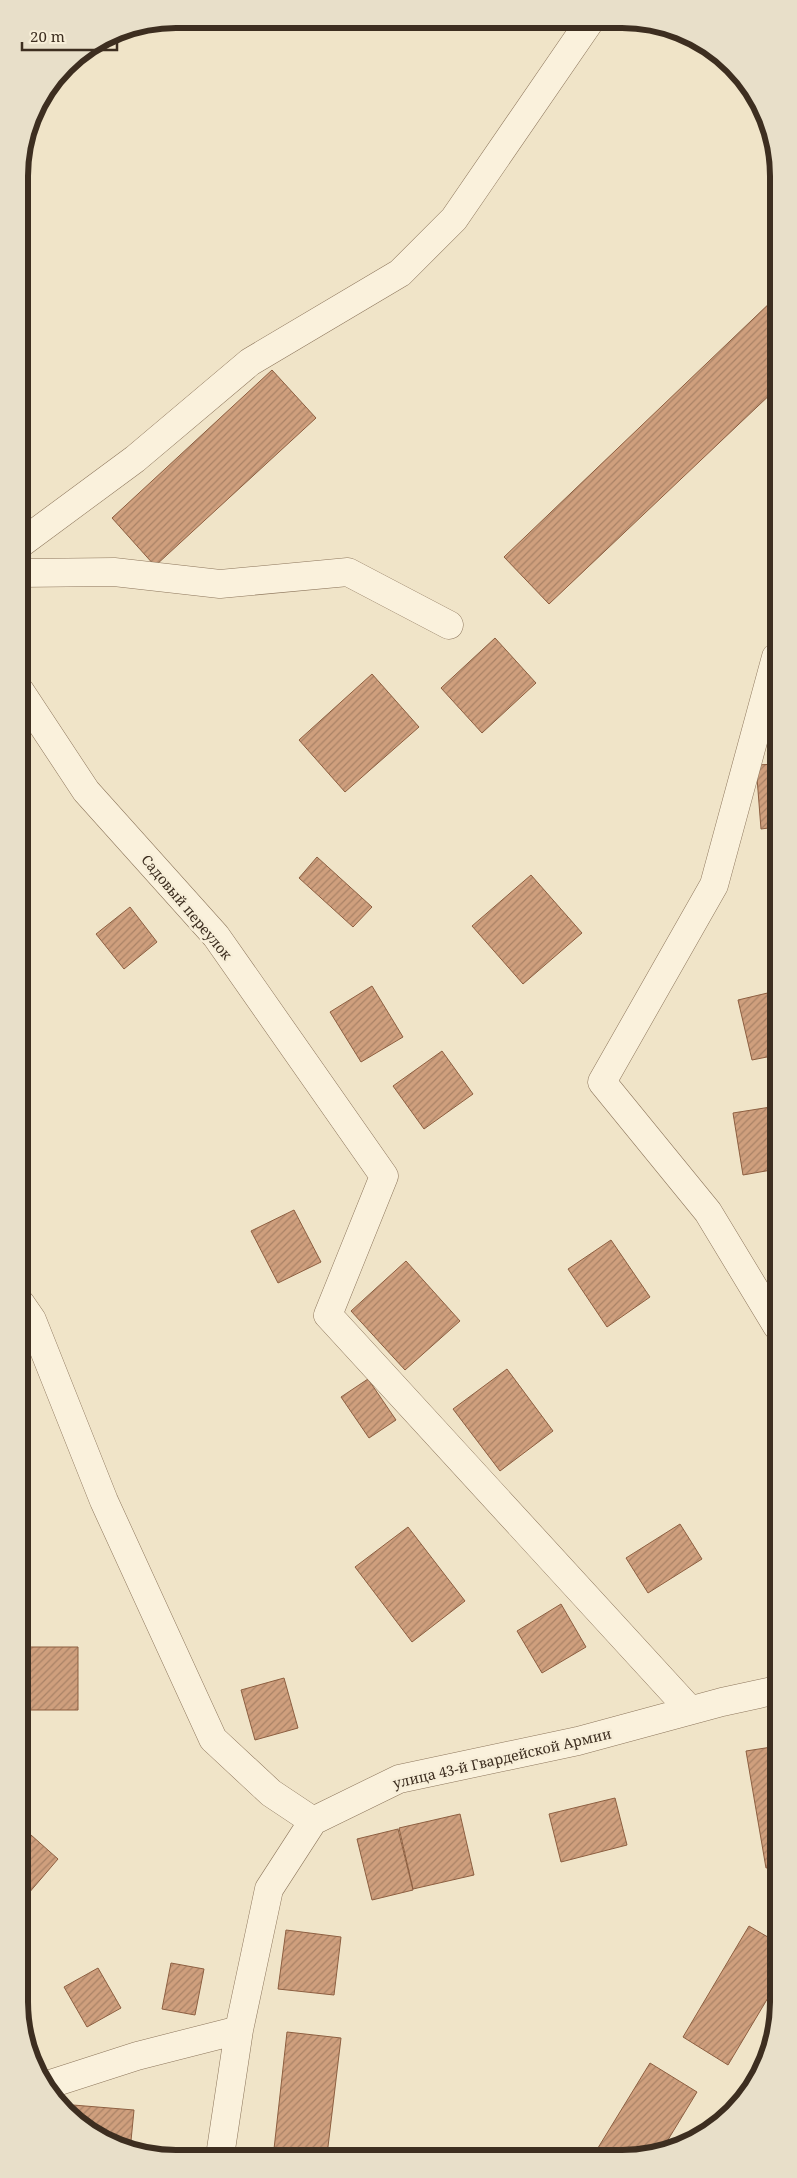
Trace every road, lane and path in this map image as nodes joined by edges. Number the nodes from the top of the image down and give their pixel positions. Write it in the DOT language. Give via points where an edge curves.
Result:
graph roads {
  1 [pos="585,28"];
  2 [pos="28,538"];
  3 [pos="28,573"];
  4 [pos="449,625"];
  5 [pos="770,681"];
  6 [pos="28,703"];
  7 [pos="769,1313"];
  8 [pos="28,1314"];
  9 [pos="769,1692"];
  10 [pos="690,1710"];
  11 [pos="313,1821"];
  12 [pos="239,2030"];
  13 [pos="52,2083"];
  14 [pos="221,2150"];
  1 -- 2 [label="street" via="454,219 400,273 250,362 135,459"];
  3 -- 4 [label="street" via="114,572 220,584 348,572"];
  5 -- 7 [label="street" via="714,886 602,1082 708,1212"];
  6 -- 10 [label="street, Садовый переулок" via="86,791 216,936 384,1176 328,1315"];
  8 -- 11 [label="street" via="104,1501 213,1739 271,1793"];
  9 -- 10 [label="street, улица 43-й Гвардейской Армии"];
  10 -- 11 [label="street, улица 43-й Гвардейской Армии" via="578,1741 399,1779"];
  11 -- 12 [label="street" via="269,1889"];
  12 -- 13 [label="street" via="137,2056"];
  12 -- 14 [label="street"];
}
